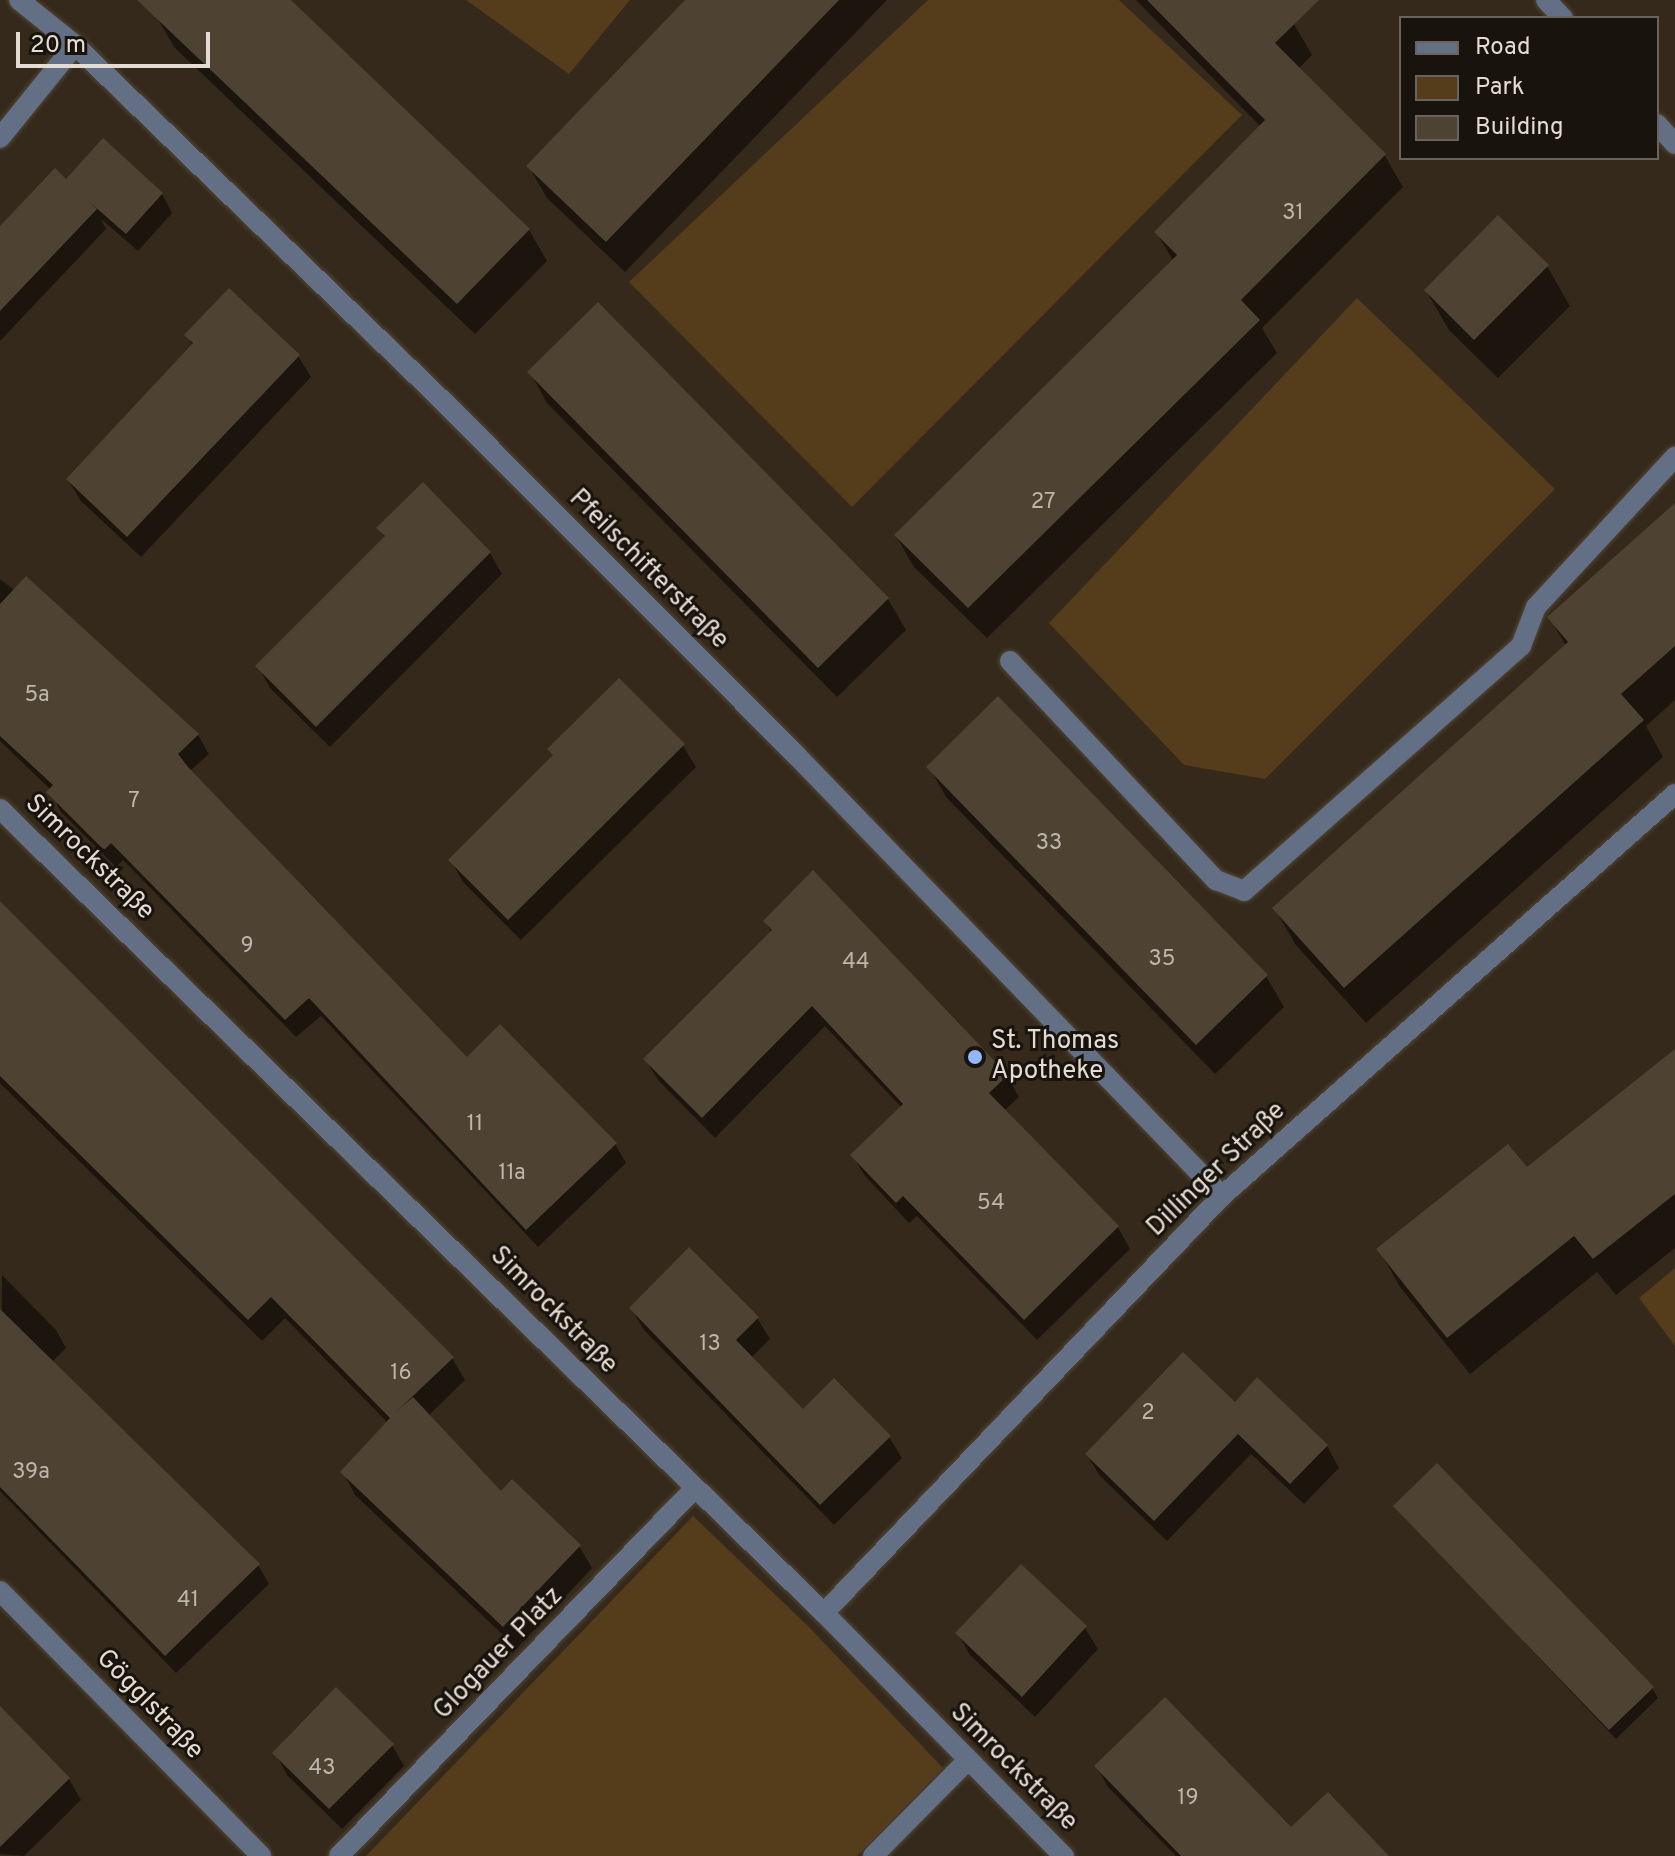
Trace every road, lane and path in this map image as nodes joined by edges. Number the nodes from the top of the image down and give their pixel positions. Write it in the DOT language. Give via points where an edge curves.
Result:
graph roads {
  1 [pos="19,0"];
  2 [pos="1546,0"];
  3 [pos="1561,16"];
  4 [pos="75,45"];
  5 [pos="1659,126"];
  6 [pos="0,138"];
  7 [pos="1675,144"];
  8 [pos="1675,457"];
  9 [pos="1010,661"];
  10 [pos="1675,794"];
  11 [pos="0,809"];
  12 [pos="1222,1196"];
  13 [pos="695,1488"];
  14 [pos="0,1591"];
  15 [pos="824,1613"];
  16 [pos="968,1760"];
  17 [pos="261,1856"];
  18 [pos="339,1856"];
  19 [pos="873,1856"];
  20 [pos="1064,1856"];
  1 -- 4 [label="street, Pfeilschifterstraße"];
  2 -- 3 [label="street"];
  4 -- 6 [label="street"];
  4 -- 12 [label="street, Pfeilschifterstraße" via="559,517"];
  5 -- 7 [label="street"];
  8 -- 9 [label="street" via="1536,607 1521,646 1244,891 1216,880"];
  10 -- 12 [label="street, Dillinger Straße"];
  11 -- 13 [label="street, Simrockstraße"];
  12 -- 15 [label="street, Dillinger Straße"];
  13 -- 15 [label="street, Simrockstraße"];
  13 -- 18 [label="street, Glogauer Platz"];
  14 -- 17 [label="street, Gögglstraße"];
  15 -- 16 [label="street, Simrockstraße"];
  16 -- 19 [label="street"];
  16 -- 20 [label="street, Simrockstraße"];
}
